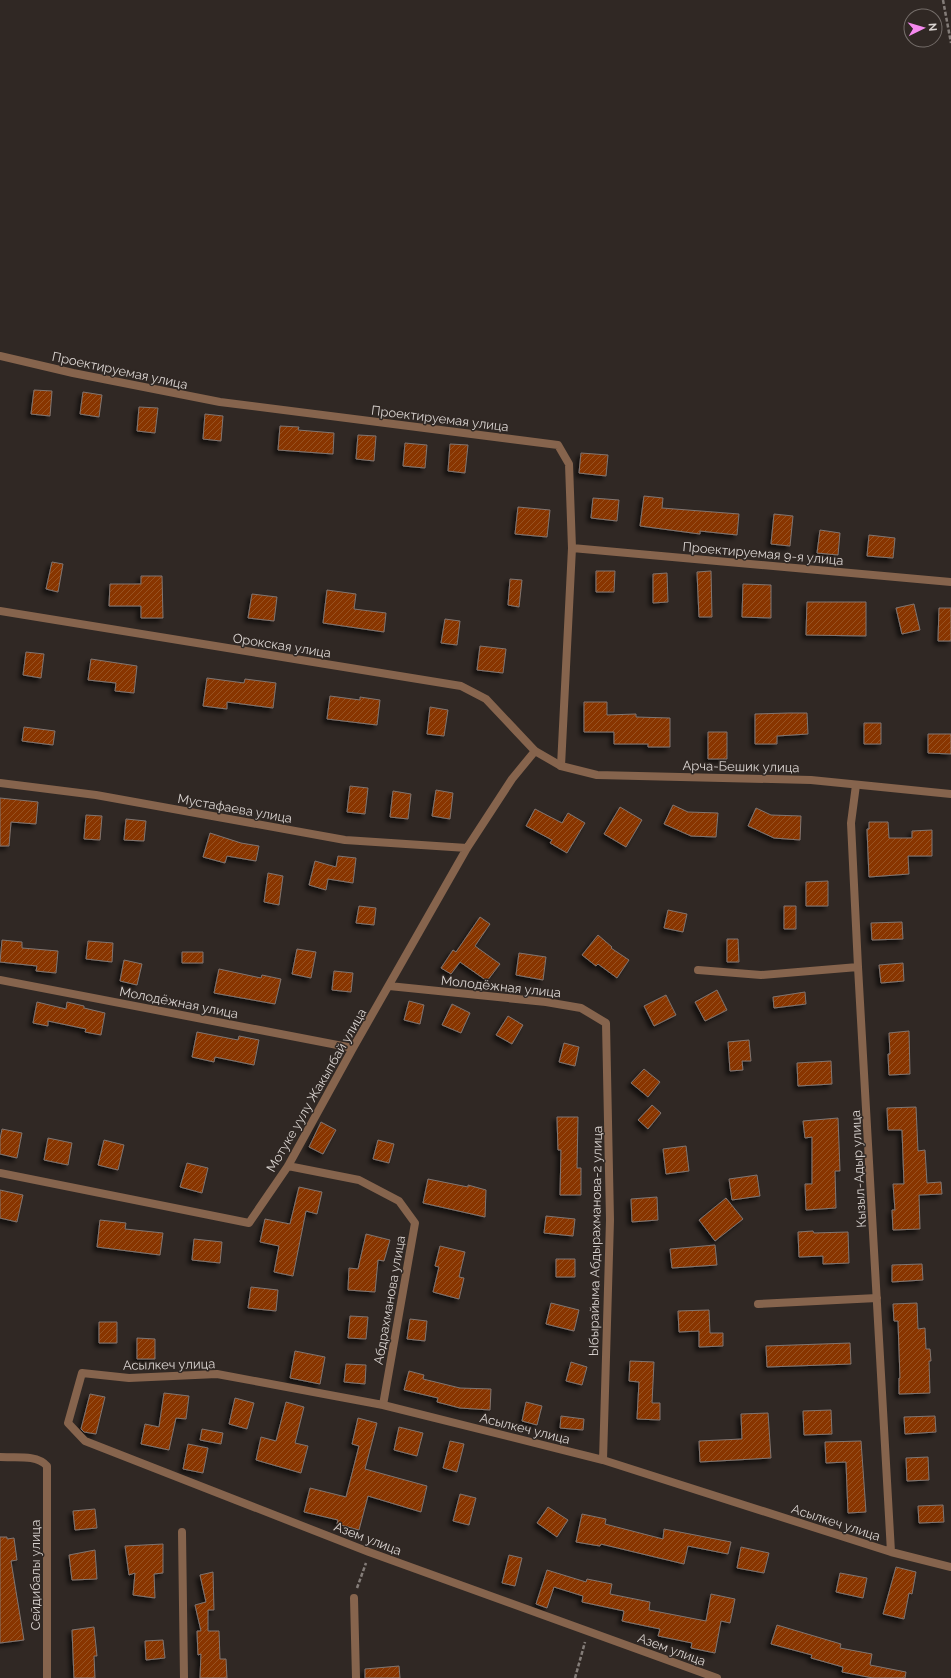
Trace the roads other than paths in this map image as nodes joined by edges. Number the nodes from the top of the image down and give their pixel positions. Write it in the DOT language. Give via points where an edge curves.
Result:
graph roads {
  1 [pos="0,356"];
  2 [pos="572,548"];
  3 [pos="951,582"];
  4 [pos="0,611"];
  5 [pos="535,752"];
  6 [pos="561,766"];
  7 [pos="0,783"];
  8 [pos="856,785"];
  9 [pos="951,794"];
  10 [pos="467,848"];
  11 [pos="858,967"];
  12 [pos="698,970"];
  13 [pos="0,980"];
  14 [pos="389,986"];
  15 [pos="606,1023"];
  16 [pos="353,1048"];
  17 [pos="288,1166"];
  18 [pos="0,1173"];
  19 [pos="877,1298"];
  20 [pos="758,1304"];
  21 [pos="82,1373"];
  22 [pos="383,1405"];
  23 [pos="0,1457"];
  24 [pos="603,1460"];
  25 [pos="182,1532"];
  26 [pos="891,1552"];
  27 [pos="951,1567"];
  28 [pos="354,1598"];
  29 [pos="48,1678"];
  30 [pos="184,1678"];
  31 [pos="356,1678"];
  32 [pos="717,1678"];
  1 -- 2 [label="street, Проектируемая улица" via="220,402 558,445 569,464"];
  2 -- 3 [label="street, Проектируемая 9-я улица"];
  2 -- 6 [label="street, Проектируемая улица"];
  4 -- 5 [label="street, Орокская улица" via="460,686 486,699"];
  5 -- 6 [label="street, Арча-Бешик улица"];
  5 -- 10 [label="street, Мотуке уулу Жакыпбай улица" via="512,779"];
  6 -- 8 [label="street, Арча-Бешик улица" via="597,775 811,780"];
  7 -- 10 [label="street, Мустафаева улица" via="96,795 345,840"];
  8 -- 9 [label="street, Арча-Бешик улица"];
  8 -- 11 [label="street, Кызыл-Адыр улица" via="851,823"];
  10 -- 14 [label="street, Мотуке уулу Жакыпбай улица"];
  11 -- 12 [label="street" via="762,975"];
  11 -- 19 [label="street, Кызыл-Адыр улица"];
  13 -- 16 [label="street, Молодёжная улица"];
  14 -- 15 [label="street, Молодёжная улица" via="546,1002 581,1008"];
  14 -- 16 [label="street, Мотуке уулу Жакыпбай улица"];
  15 -- 24 [label="street, Ыбырайыма Абдырахманова-2 улица" via="610,1220"];
  16 -- 17 [label="street, Мотуке уулу Жакыпбай улица"];
  17 -- 18 [label="street, Мотуке уулу Жакыпбай улица" via="250,1223"];
  17 -- 22 [label="street, Абдрахманова улица" via="358,1180 399,1201 415,1223"];
  19 -- 20 [label="street"];
  19 -- 26 [label="street, Кызыл-Адыр улица"];
  21 -- 22 [label="street, Асылкеч улица" via="129,1378 217,1374"];
  21 -- 32 [label="street, Азем улица" via="68,1423 85,1441 369,1552"];
  22 -- 24 [label="street, Асылкеч улица"];
  23 -- 29 [label="street, Сейдибалы улица" via="40,1460 47,1466"];
  24 -- 26 [label="street, Асылкеч улица"];
  25 -- 30 [label="street"];
  26 -- 27 [label="street, Асылкеч улица"];
  28 -- 31 [label="street"];
}
